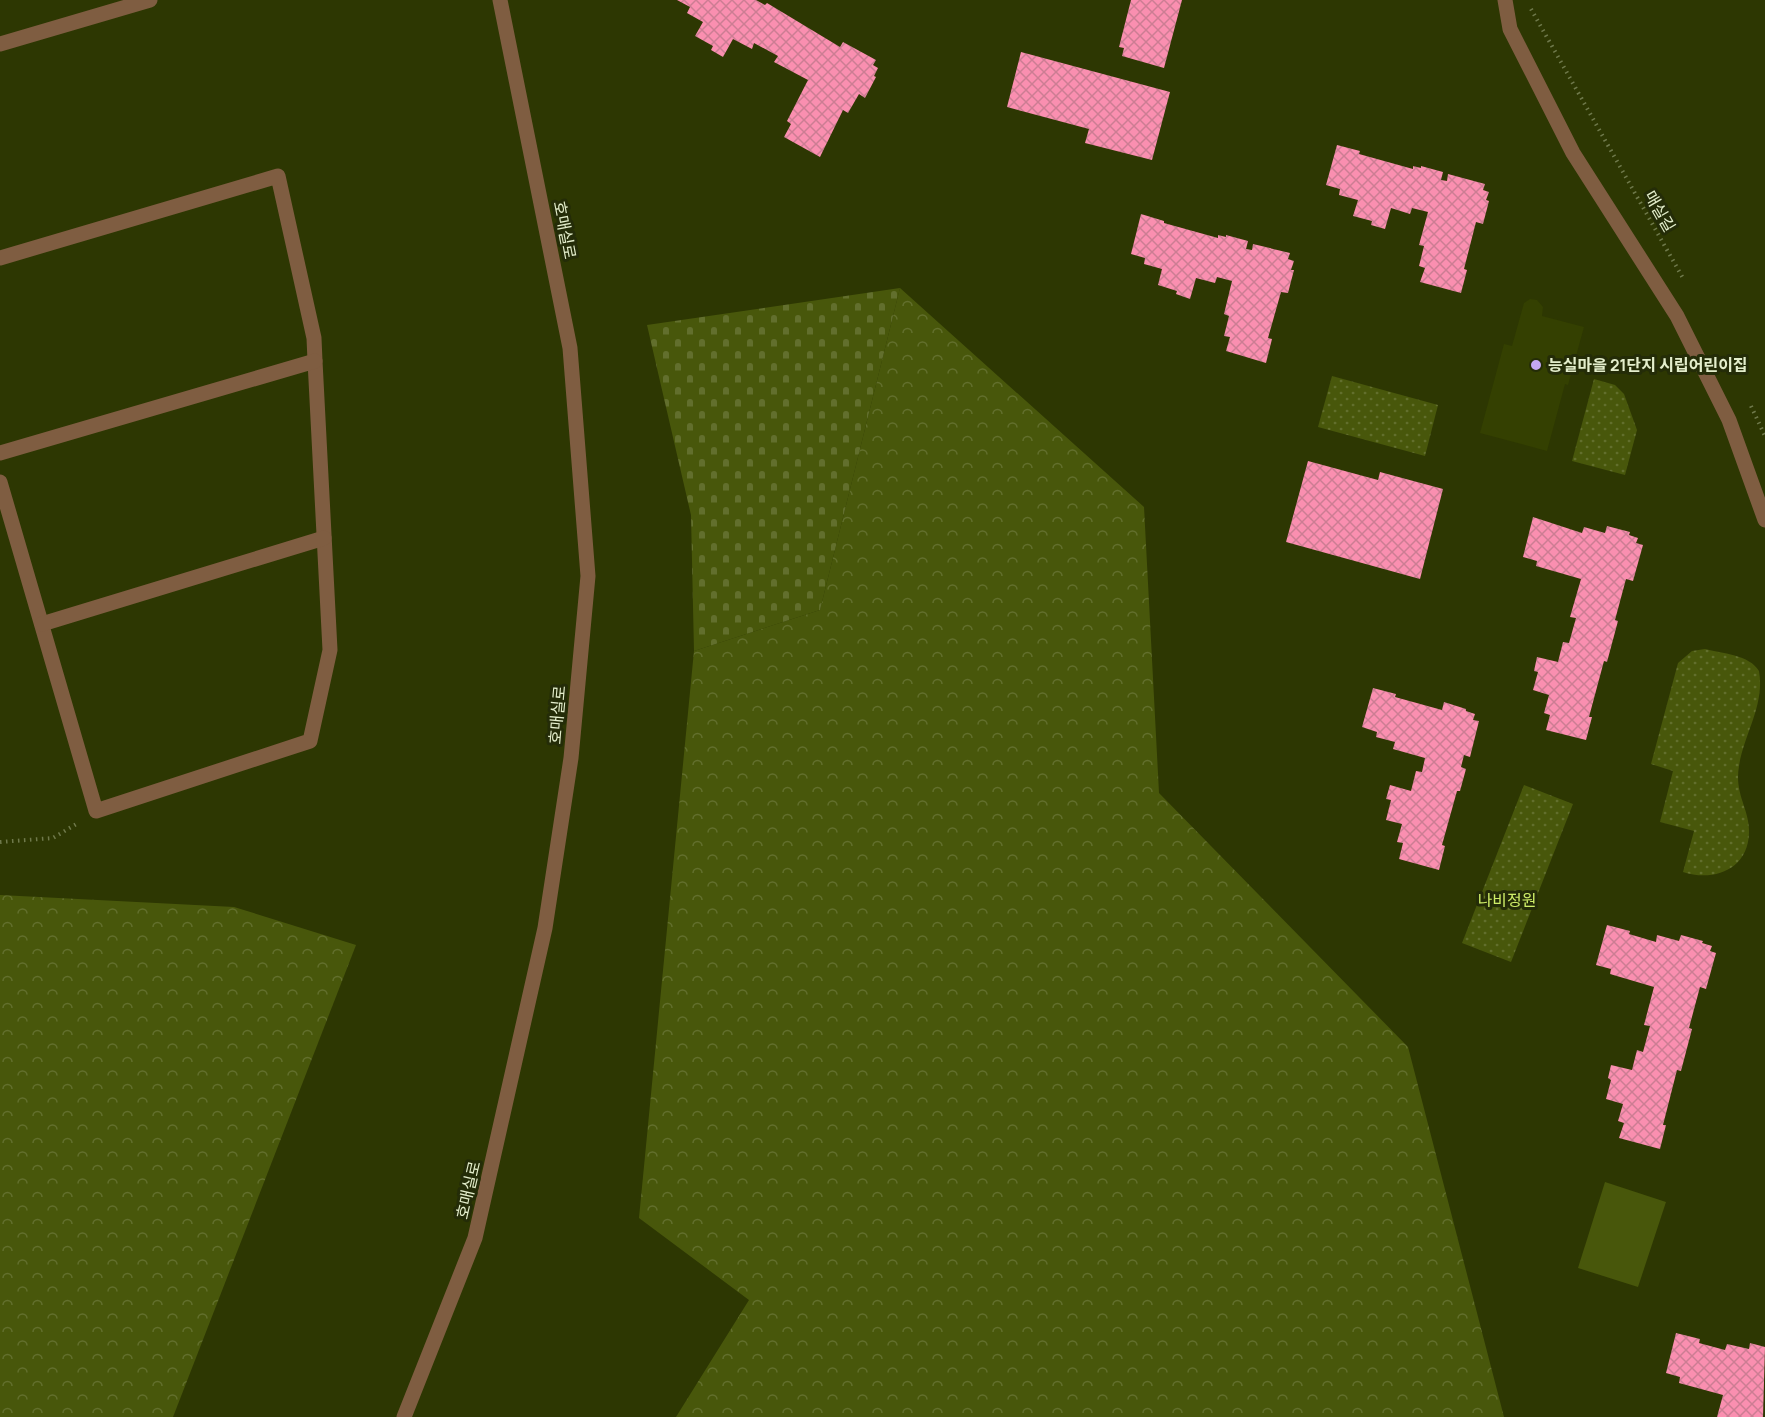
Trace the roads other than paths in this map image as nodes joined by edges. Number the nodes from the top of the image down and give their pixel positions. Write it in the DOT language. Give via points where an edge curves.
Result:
graph roads {
  1 [pos="150,0"];
  2 [pos="500,0"];
  3 [pos="1505,0"];
  4 [pos="0,44"];
  5 [pos="0,258"];
  6 [pos="315,361"];
  7 [pos="0,453"];
  8 [pos="0,482"];
  9 [pos="1765,520"];
  10 [pos="324,538"];
  11 [pos="42,624"];
  12 [pos="404,1417"];
  1 -- 4 [label="street"];
  2 -- 12 [label="street, 호매실로" via="570,348 588,576 571,758 545,928 475,1239"];
  3 -- 9 [label="street" via="1510,29 1573,153 1677,316 1729,420"];
  5 -- 6 [label="street" via="278,176 314,338"];
  6 -- 7 [label="street"];
  6 -- 10 [label="street"];
  8 -- 11 [label="street"];
  10 -- 11 [label="street"];
  10 -- 11 [label="street" via="330,650 310,741 96,811"];
}
